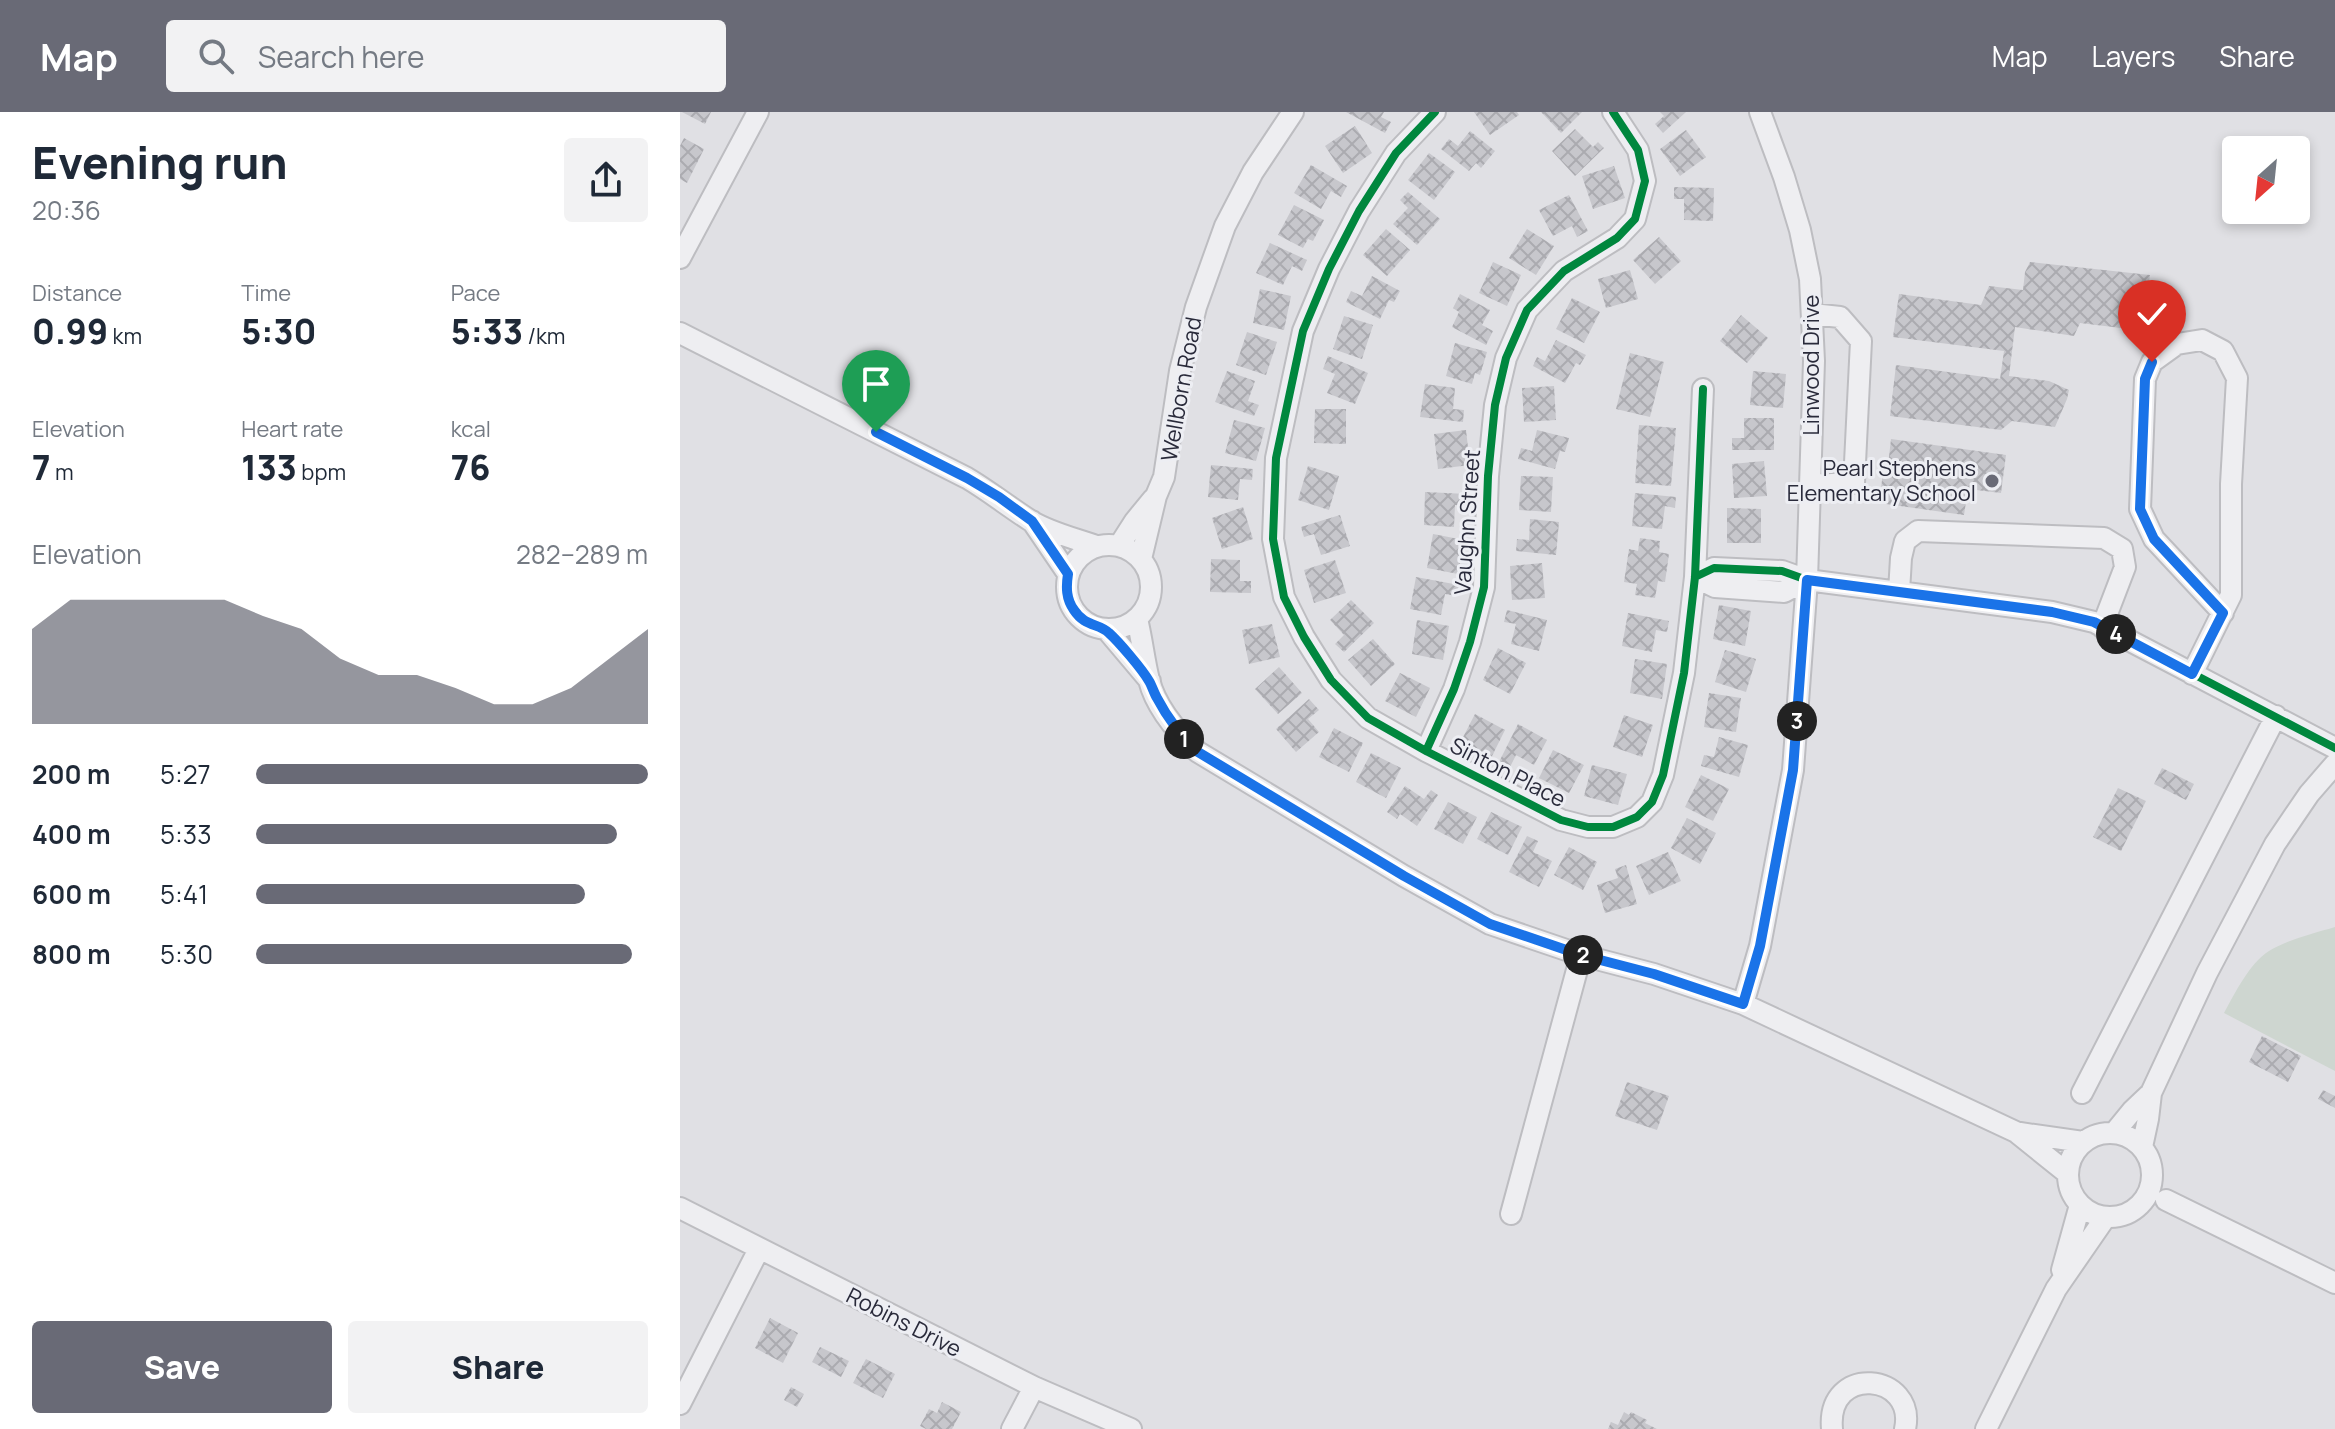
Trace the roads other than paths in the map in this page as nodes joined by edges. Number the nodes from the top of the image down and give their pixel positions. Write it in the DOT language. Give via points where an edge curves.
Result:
graph roads {
  1 [pos="758,112"];
  2 [pos="1293,112"];
  3 [pos="1435,112"];
  4 [pos="1613,112"];
  5 [pos="1760,112"];
  6 [pos="680,258"];
  7 [pos="1812,314"];
  8 [pos="680,333"];
  9 [pos="1703,389"];
  10 [pos="1810,485"];
  11 [pos="1156,496"];
  12 [pos="1032,521"];
  13 [pos="1096,546"];
  14 [pos="1119,546"];
  15 [pos="1141,559"];
  16 [pos="1068,574"];
  17 [pos="1695,577"];
  18 [pos="1807,580"];
  19 [pos="1899,592"];
  20 [pos="2223,613"];
  21 [pos="1137,619"];
  22 [pos="2102,627"];
  23 [pos="1107,630"];
  24 [pos="2192,674"];
  25 [pos="1150,681"];
  26 [pos="2276,716"];
  27 [pos="2335,748"];
  28 [pos="1426,751"];
  29 [pos="2335,764"];
  30 [pos="1581,955"];
  31 [pos="1743,1004"];
  32 [pos="2082,1093"];
  33 [pos="2151,1093"];
  34 [pos="2016,1132"];
  35 [pos="2114,1133"];
  36 [pos="2083,1142"];
  37 [pos="2142,1147"];
  38 [pos="2067,1173"];
  39 [pos="2166,1200"];
  40 [pos="2080,1205"];
  41 [pos="680,1208"];
  42 [pos="1511,1214"];
  43 [pos="2105,1218"];
  44 [pos="759,1249"];
  45 [pos="2335,1283"];
  46 [pos="2056,1289"];
  47 [pos="1034,1387"];
  48 [pos="680,1404"];
  49 [pos="1910,1426"];
  50 [pos="1012,1429"];
  51 [pos="1131,1429"];
  52 [pos="1832,1429"];
  53 [pos="1986,1429"];
  1 -- 6 [label="street"];
  2 -- 11 [label="street, Wellborn Road" via="1225,226 1196,307"];
  3 -- 28 [label="street, Sinton Place" via="1396,153 1359,211 1303,331 1276,458 1273,539 1284,597 1331,680 1368,718"];
  4 -- 28 [label="street, Vaughn Street" via="1638,150 1645,181 1635,219 1617,238 1564,271 1527,310 1506,358 1488,476 1484,587 1454,689"];
  5 -- 7 [label="street, Linwood Drive" via="1800,230"];
  7 -- 10 [label="street, Linwood Drive"];
  7 -- 10 [label="street" via="1840,317 1861,341 1854,483"];
  8 -- 12 [label="street" via="967,478"];
  9 -- 17 [label="street, Sinton Place"];
  10 -- 18 [label="street, Linwood Drive"];
  11 -- 14 [label="street"];
  11 -- 15 [label="street, Wellborn Road"];
  12 -- 13 [label="street"];
  12 -- 16 [label="street"];
  13 -- 14 [label="street"];
  13 -- 16 [label="street" via="1084,552"];
  14 -- 15 [label="street"];
  15 -- 21 [label="street" via="1151,596"];
  16 -- 23 [label="street" via="1068,600 1074,611 1083,621"];
  17 -- 18 [label="street" via="1714,568 1782,571"];
  17 -- 28 [label="street, Sinton Place" via="1684,673 1663,775 1652,802 1637,817 1613,827 1561,820"];
  18 -- 19 [label="street"];
  18 -- 31 [label="street, Linwood Drive" via="1793,770 1760,946"];
  19 -- 22 [label="street" via="2052,612"];
  19 -- 22 [label="street" via="1905,541 1918,531 2104,538 2122,549 2125,567"];
  20 -- 20 [label="street" via="2231,595 2237,378 2223,351 2202,340 2177,344 2152,362 2145,379 2140,509 2154,539"];
  20 -- 24 [label="street"];
  21 -- 23 [label="street"];
  21 -- 25 [label="street"];
  22 -- 24 [label="street"];
  23 -- 25 [label="street"];
  24 -- 26 [label="street"];
  25 -- 30 [label="street" via="1179,734 1198,752 1490,924"];
  26 -- 27 [label="street"];
  26 -- 32 [label="street"];
  29 -- 33 [label="street" via="2275,844"];
  30 -- 31 [label="street"];
  30 -- 42 [label="street"];
  31 -- 34 [label="street"];
  33 -- 35 [label="street"];
  33 -- 37 [label="street"];
  34 -- 36 [label="street"];
  34 -- 38 [label="street"];
  35 -- 36 [label="street"];
  35 -- 37 [label="street"];
  36 -- 38 [label="street"];
  37 -- 43 [label="street" via="2152,1170 2148,1195 2130,1213"];
  38 -- 40 [label="street" via="2072,1196"];
  39 -- 45 [label="street"];
  40 -- 43 [label="street"];
  40 -- 46 [label="street"];
  41 -- 44 [label="street, Robins Drive"];
  43 -- 46 [label="street"];
  44 -- 47 [label="street, Robins Drive"];
  44 -- 48 [label="street"];
  46 -- 53 [label="street"];
  47 -- 50 [label="street"];
  47 -- 51 [label="street, Robins Drive"];
  49 -- 52 [label="street" via="1901,1399 1885,1385 1869,1382 1852,1385 1839,1396 1831,1411"];
}
